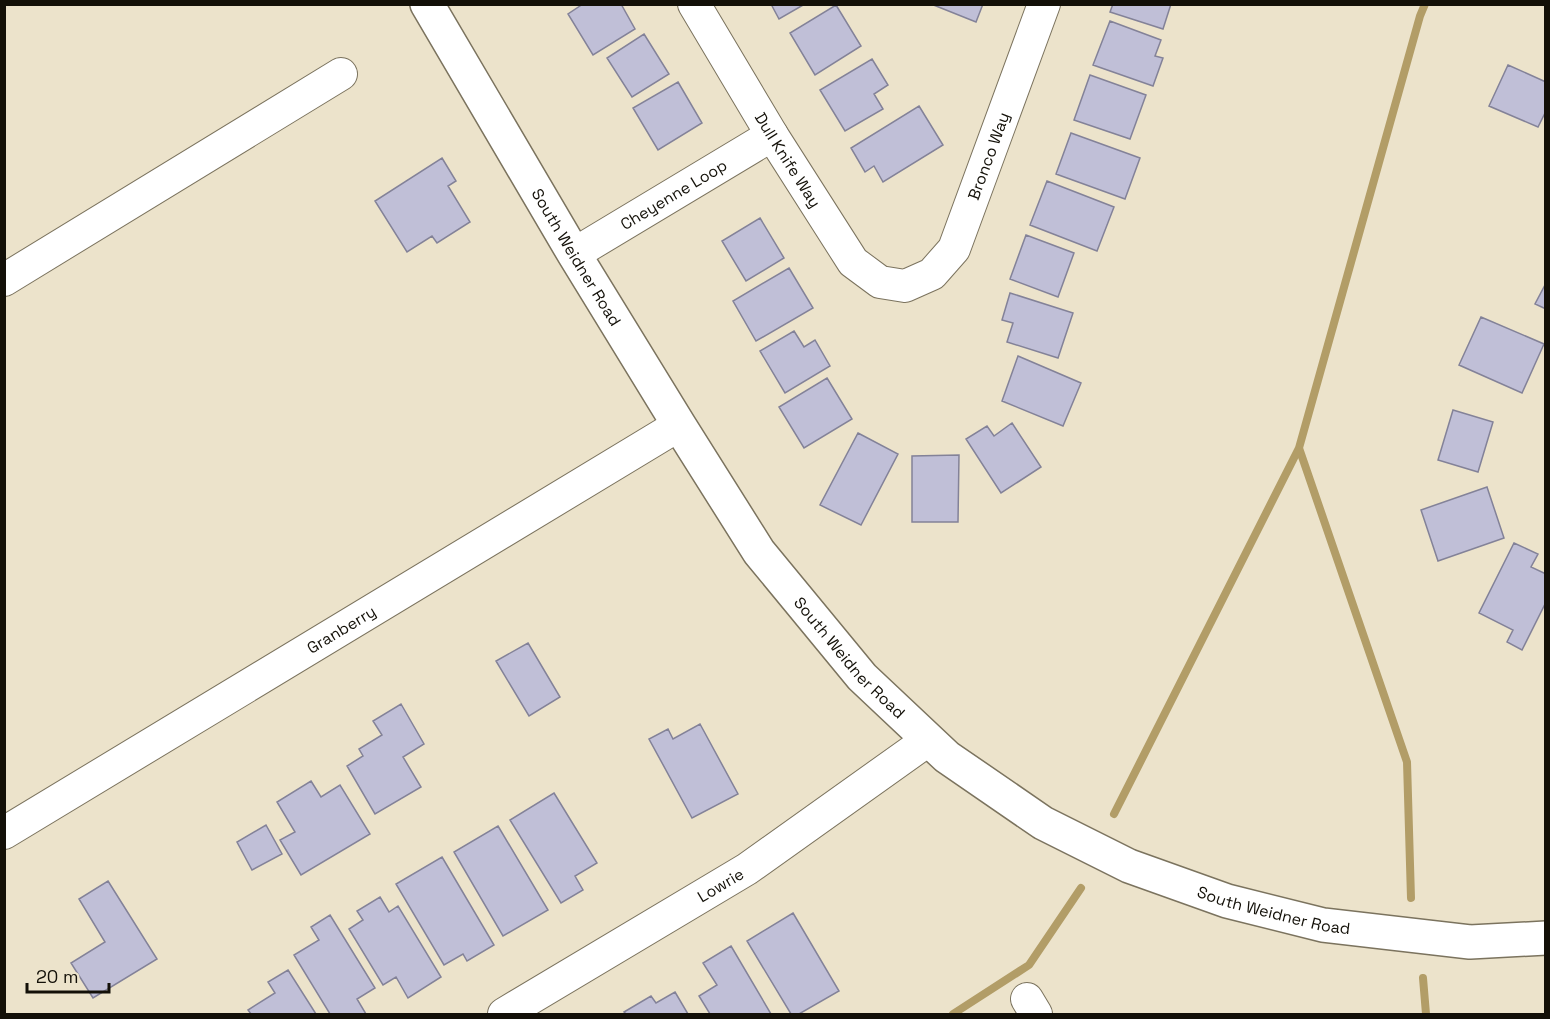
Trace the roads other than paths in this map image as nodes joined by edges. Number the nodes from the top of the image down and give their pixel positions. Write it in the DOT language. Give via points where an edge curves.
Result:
graph roads {
  1 [pos="427,4"];
  2 [pos="694,4"];
  3 [pos="1044,4"];
  4 [pos="341,74"];
  5 [pos="772,135"];
  6 [pos="574,254"];
  7 [pos="4,279"];
  8 [pos="905,286"];
  9 [pos="679,425"];
  10 [pos="928,740"];
  11 [pos="4,832"];
  12 [pos="1545,938"];
  13 [pos="504,1014"];
  1 -- 6 [label="main road, South Weidner Road"];
  2 -- 5 [label="street, Dull Knife Way"];
  3 -- 8 [label="street, Bronco Way" via="954,249 933,274"];
  4 -- 7 [label="street"];
  5 -- 6 [label="street, Cheyenne Loop"];
  5 -- 8 [label="street, Dull Knife Way" via="853,261 880,282"];
  6 -- 9 [label="main road, South Weidner Road"];
  9 -- 10 [label="main road, South Weidner Road" via="759,552 862,677"];
  9 -- 11 [label="street, Granberry"];
  10 -- 12 [label="main road, South Weidner Road" via="946,757 1043,823 1129,866 1227,901 1334,927 1470,942"];
  10 -- 13 [label="street, Lowrie" via="747,869"];
}
